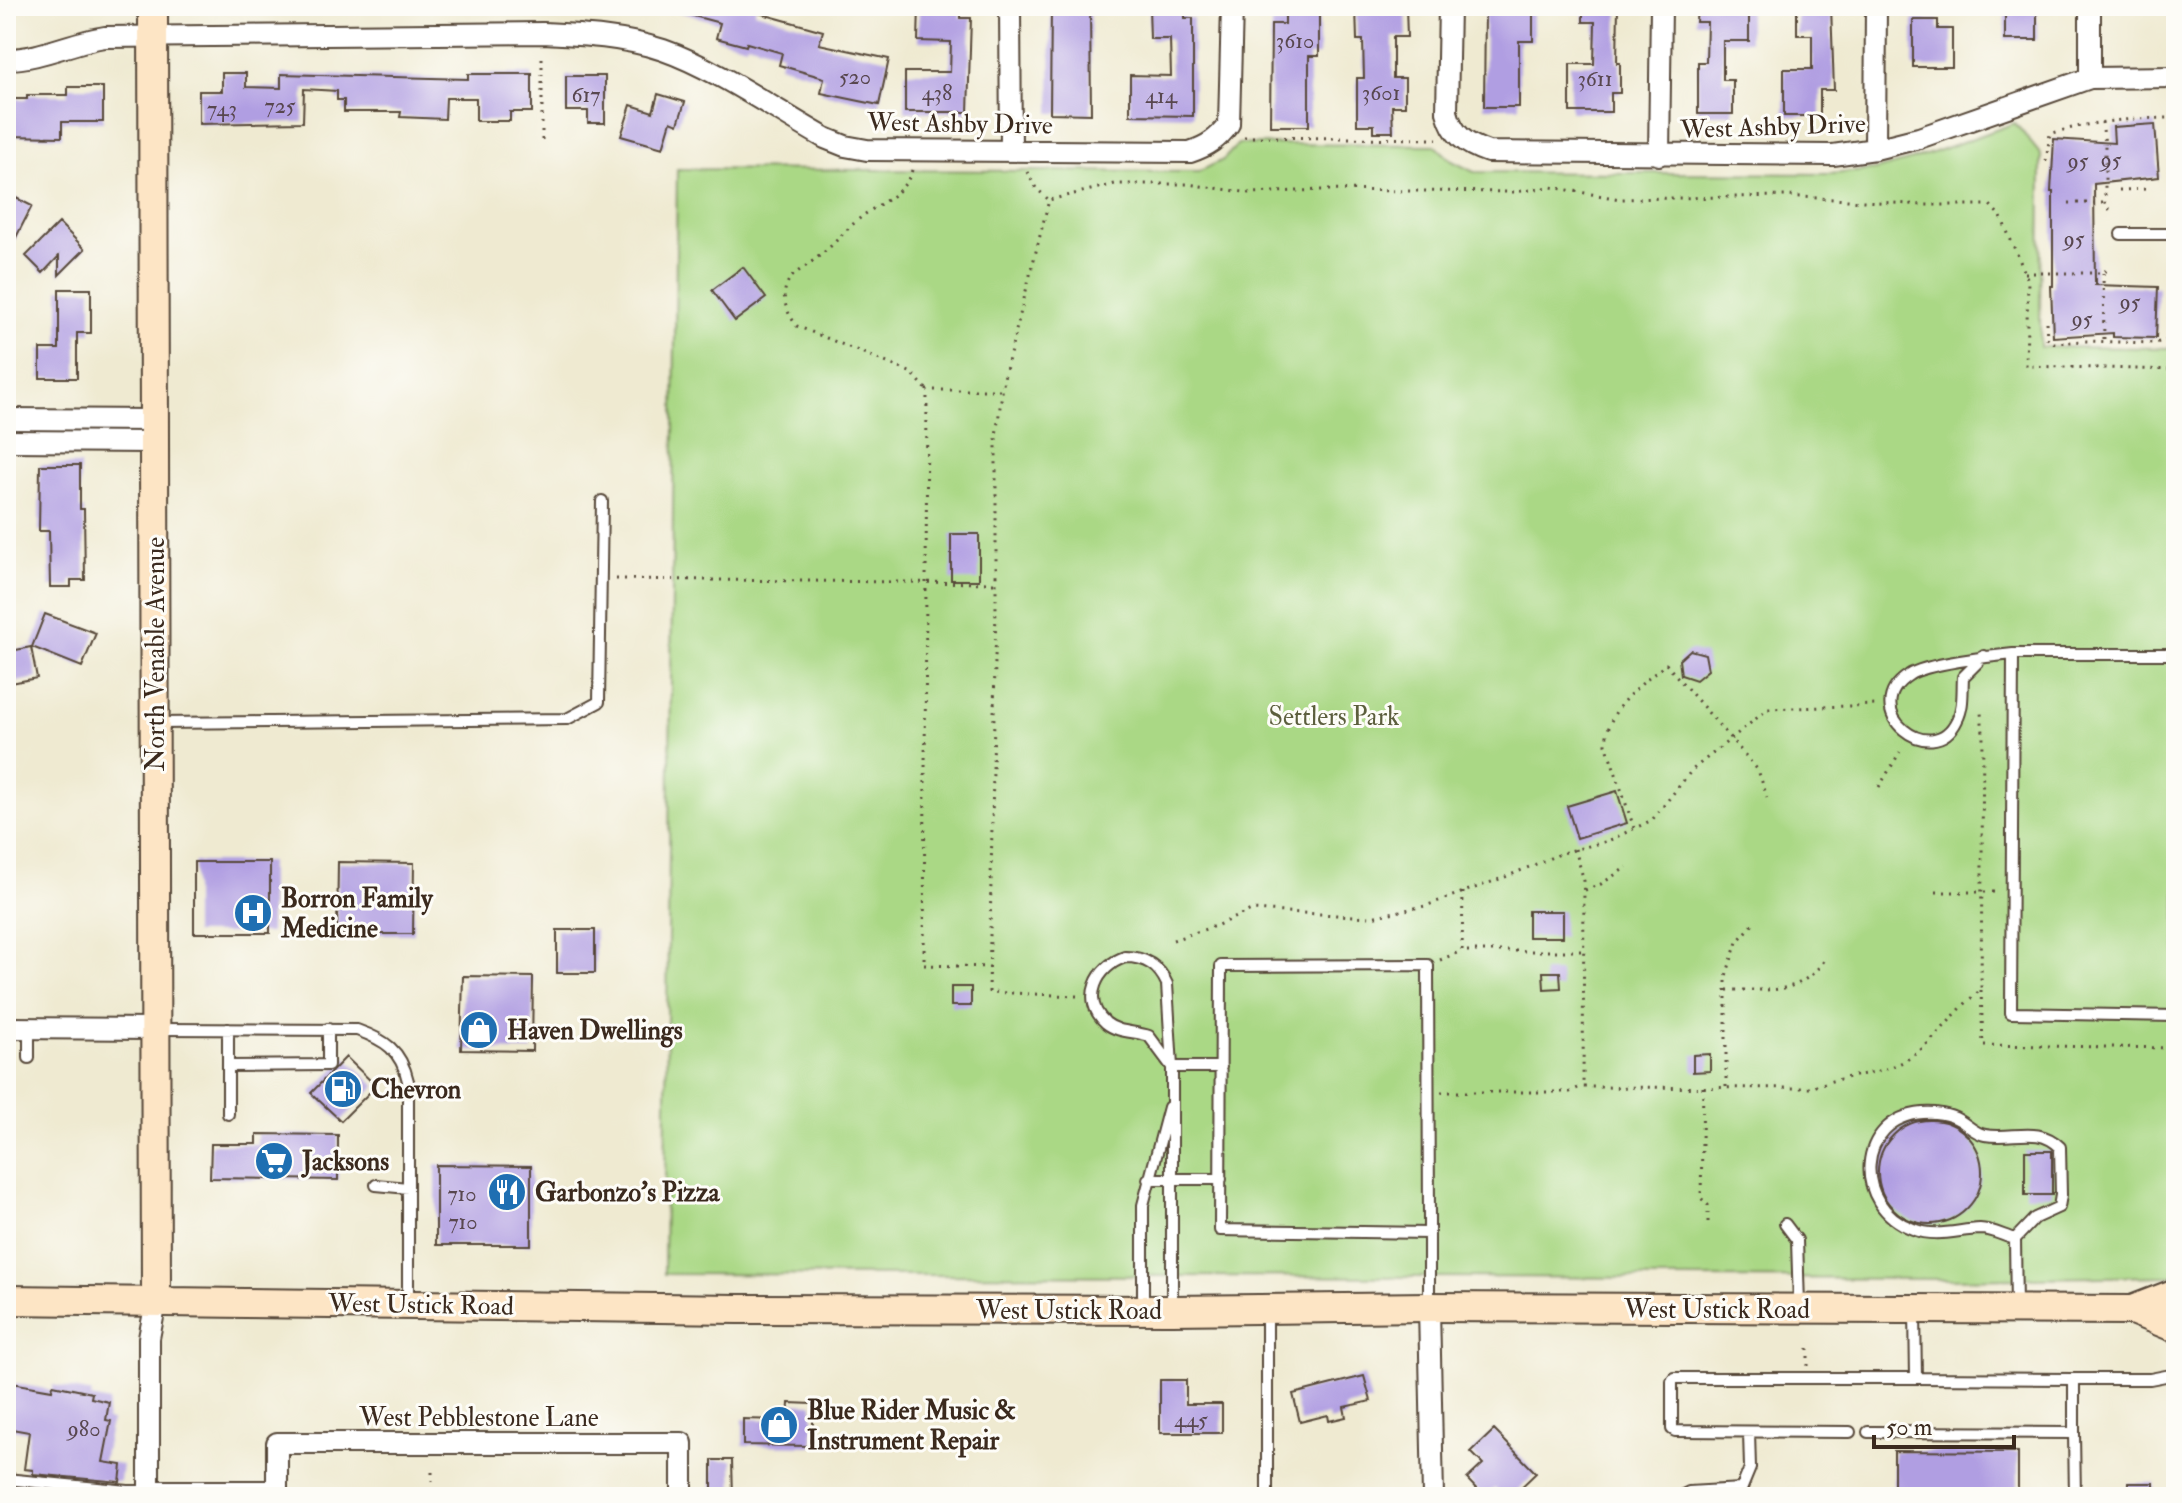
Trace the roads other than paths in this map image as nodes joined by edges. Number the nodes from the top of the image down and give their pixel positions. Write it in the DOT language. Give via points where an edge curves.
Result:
graph roads {
  1 [pos="153,6"];
  2 [pos="1010,6"];
  3 [pos="1232,6"];
  4 [pos="1449,6"];
  5 [pos="1661,6"];
  6 [pos="1876,6"];
  7 [pos="2090,6"];
  8 [pos="154,36"];
  9 [pos="6,59"];
  10 [pos="2176,77"];
  11 [pos="2090,78"];
  12 [pos="1875,149"];
  13 [pos="1011,151"];
  14 [pos="1659,155"];
  15 [pos="2176,224"];
  16 [pos="2121,234"];
  17 [pos="2176,235"];
  18 [pos="6,419"];
  19 [pos="153,431"];
  20 [pos="6,441"];
  21 [pos="602,501"];
  22 [pos="2013,654"];
  23 [pos="2176,654"];
  24 [pos="1984,656"];
  25 [pos="155,723"];
  26 [pos="2176,1016"];
  27 [pos="6,1028"];
  28 [pos="29,1028"];
  29 [pos="156,1029"];
  30 [pos="228,1029"];
  31 [pos="328,1029"];
  32 [pos="29,1058"];
  33 [pos="228,1066"];
  34 [pos="1172,1067"];
  35 [pos="1221,1067"];
  36 [pos="1172,1093"];
  37 [pos="228,1114"];
  38 [pos="1148,1179"];
  39 [pos="1172,1179"];
  40 [pos="1221,1179"];
  41 [pos="376,1185"];
  42 [pos="408,1188"];
  43 [pos="1785,1224"];
  44 [pos="1429,1233"];
  45 [pos="2015,1239"];
  46 [pos="2176,1293"];
  47 [pos="6,1300"];
  48 [pos="156,1302"];
  49 [pos="408,1303"];
  50 [pos="1429,1307"];
  51 [pos="1267,1309"];
  52 [pos="1799,1309"];
  53 [pos="1915,1309"];
  54 [pos="2016,1309"];
  55 [pos="1143,1310"];
  56 [pos="1172,1310"];
  57 [pos="2132,1310"];
  58 [pos="2176,1328"];
  59 [pos="2176,1374"];
  60 [pos="1916,1378"];
  61 [pos="2074,1379"];
  62 [pos="1749,1432"];
  63 [pos="1850,1432"];
  64 [pos="1868,1432"];
  65 [pos="2074,1433"];
  66 [pos="6,1479"];
  67 [pos="1739,1493"];
  68 [pos="149,1494"];
  69 [pos="277,1494"];
  70 [pos="682,1497"];
  71 [pos="1267,1497"];
  72 [pos="1433,1497"];
  73 [pos="1679,1497"];
  74 [pos="2075,1497"];
  1 -- 8 [label="main road, North Venable Avenue"];
  2 -- 13 [label="street"];
  3 -- 13 [label="street, West Ashby Drive" via="1227,138 1190,152"];
  4 -- 14 [label="street, West Ashby Drive" via="1449,139 1488,152"];
  5 -- 14 [label="street"];
  6 -- 12 [label="street"];
  7 -- 11 [label="street"];
  8 -- 9 [label="street, West Ashby Drive" via="88,40 41,55"];
  8 -- 13 [label="street, West Ashby Drive" via="603,36 665,51 845,146"];
  8 -- 19 [label="main road, North Venable Avenue"];
  10 -- 11 [label="street, West Ashby Drive"];
  11 -- 12 [label="street, West Ashby Drive"];
  12 -- 14 [label="street, West Ashby Drive" via="1833,155"];
  15 -- 17 [label="lane"];
  16 -- 17 [label="lane"];
  18 -- 19 [label="street"];
  19 -- 20 [label="street"];
  19 -- 25 [label="main road, North Venable Avenue"];
  21 -- 25 [label="lane" via="599,702 567,719"];
  22 -- 23 [label="lane"];
  22 -- 24 [label="lane"];
  22 -- 26 [label="lane" via="2011,1013"];
  24 -- 24 [label="lane" via="1911,673 1894,688 1889,706 1896,722 1922,740 1941,738 1956,723 1963,677"];
  25 -- 29 [label="main road, North Venable Avenue"];
  27 -- 28 [label="street"];
  28 -- 29 [label="street"];
  28 -- 32 [label="lane"];
  29 -- 30 [label="lane"];
  29 -- 48 [label="main road, North Venable Avenue"];
  30 -- 31 [label="lane"];
  30 -- 33 [label="lane"];
  31 -- 33 [label="lane" via="328,1065"];
  31 -- 42 [label="lane" via="357,1030 382,1039 405,1069"];
  33 -- 37 [label="lane"];
  34 -- 34 [label="lane" via="1149,1036 1125,1032 1099,1015 1093,995 1099,974 1115,960 1136,957 1155,966 1167,984"];
  34 -- 35 [label="lane"];
  34 -- 36 [label="lane"];
  35 -- 40 [label="lane"];
  35 -- 44 [label="lane" via="1221,966 1428,965"];
  36 -- 38 [label="lane"];
  36 -- 39 [label="lane"];
  38 -- 39 [label="lane"];
  38 -- 55 [label="lane" via="1143,1205"];
  39 -- 40 [label="lane"];
  39 -- 56 [label="lane"];
  40 -- 44 [label="lane" via="1220,1230"];
  41 -- 42 [label="lane"];
  42 -- 49 [label="lane"];
  43 -- 52 [label="lane" via="1797,1240"];
  44 -- 50 [label="lane"];
  45 -- 45 [label="lane" via="1983,1229 1928,1233 1898,1222 1880,1208 1868,1170 1880,1137 1905,1117 1921,1113 1957,1119 1985,1135 2050,1137 2060,1147 2059,1207 2035,1218"];
  45 -- 54 [label="lane"];
  46 -- 57 [label="main road, West Ustick Road"];
  47 -- 48 [label="main road, West Ustick Road"];
  48 -- 49 [label="main road, West Ustick Road"];
  48 -- 68 [label="street" via="149,1338"];
  49 -- 55 [label="main road, West Ustick Road"];
  50 -- 51 [label="main road, West Ustick Road"];
  50 -- 52 [label="main road, West Ustick Road"];
  50 -- 72 [label="street"];
  51 -- 56 [label="main road, West Ustick Road"];
  51 -- 71 [label="lane"];
  52 -- 53 [label="main road, West Ustick Road"];
  53 -- 54 [label="main road, West Ustick Road"];
  53 -- 60 [label="lane"];
  54 -- 57 [label="main road, West Ustick Road"];
  55 -- 56 [label="main road, West Ustick Road"];
  57 -- 58 [label="main road, West Ustick Road"];
  59 -- 61 [label="lane"];
  60 -- 61 [label="lane"];
  60 -- 62 [label="lane" via="1674,1378 1672,1429"];
  61 -- 65 [label="lane"];
  62 -- 63 [label="lane"];
  62 -- 67 [label="lane" via="1750,1468"];
  64 -- 65 [label="lane"];
  65 -- 74 [label="lane"];
  66 -- 68 [label="lane"];
  67 -- 73 [label="lane" via="1689,1492"];
  68 -- 69 [label="street"];
  69 -- 70 [label="street, West Pebblestone Lane" via="277,1443 682,1443"];
}
